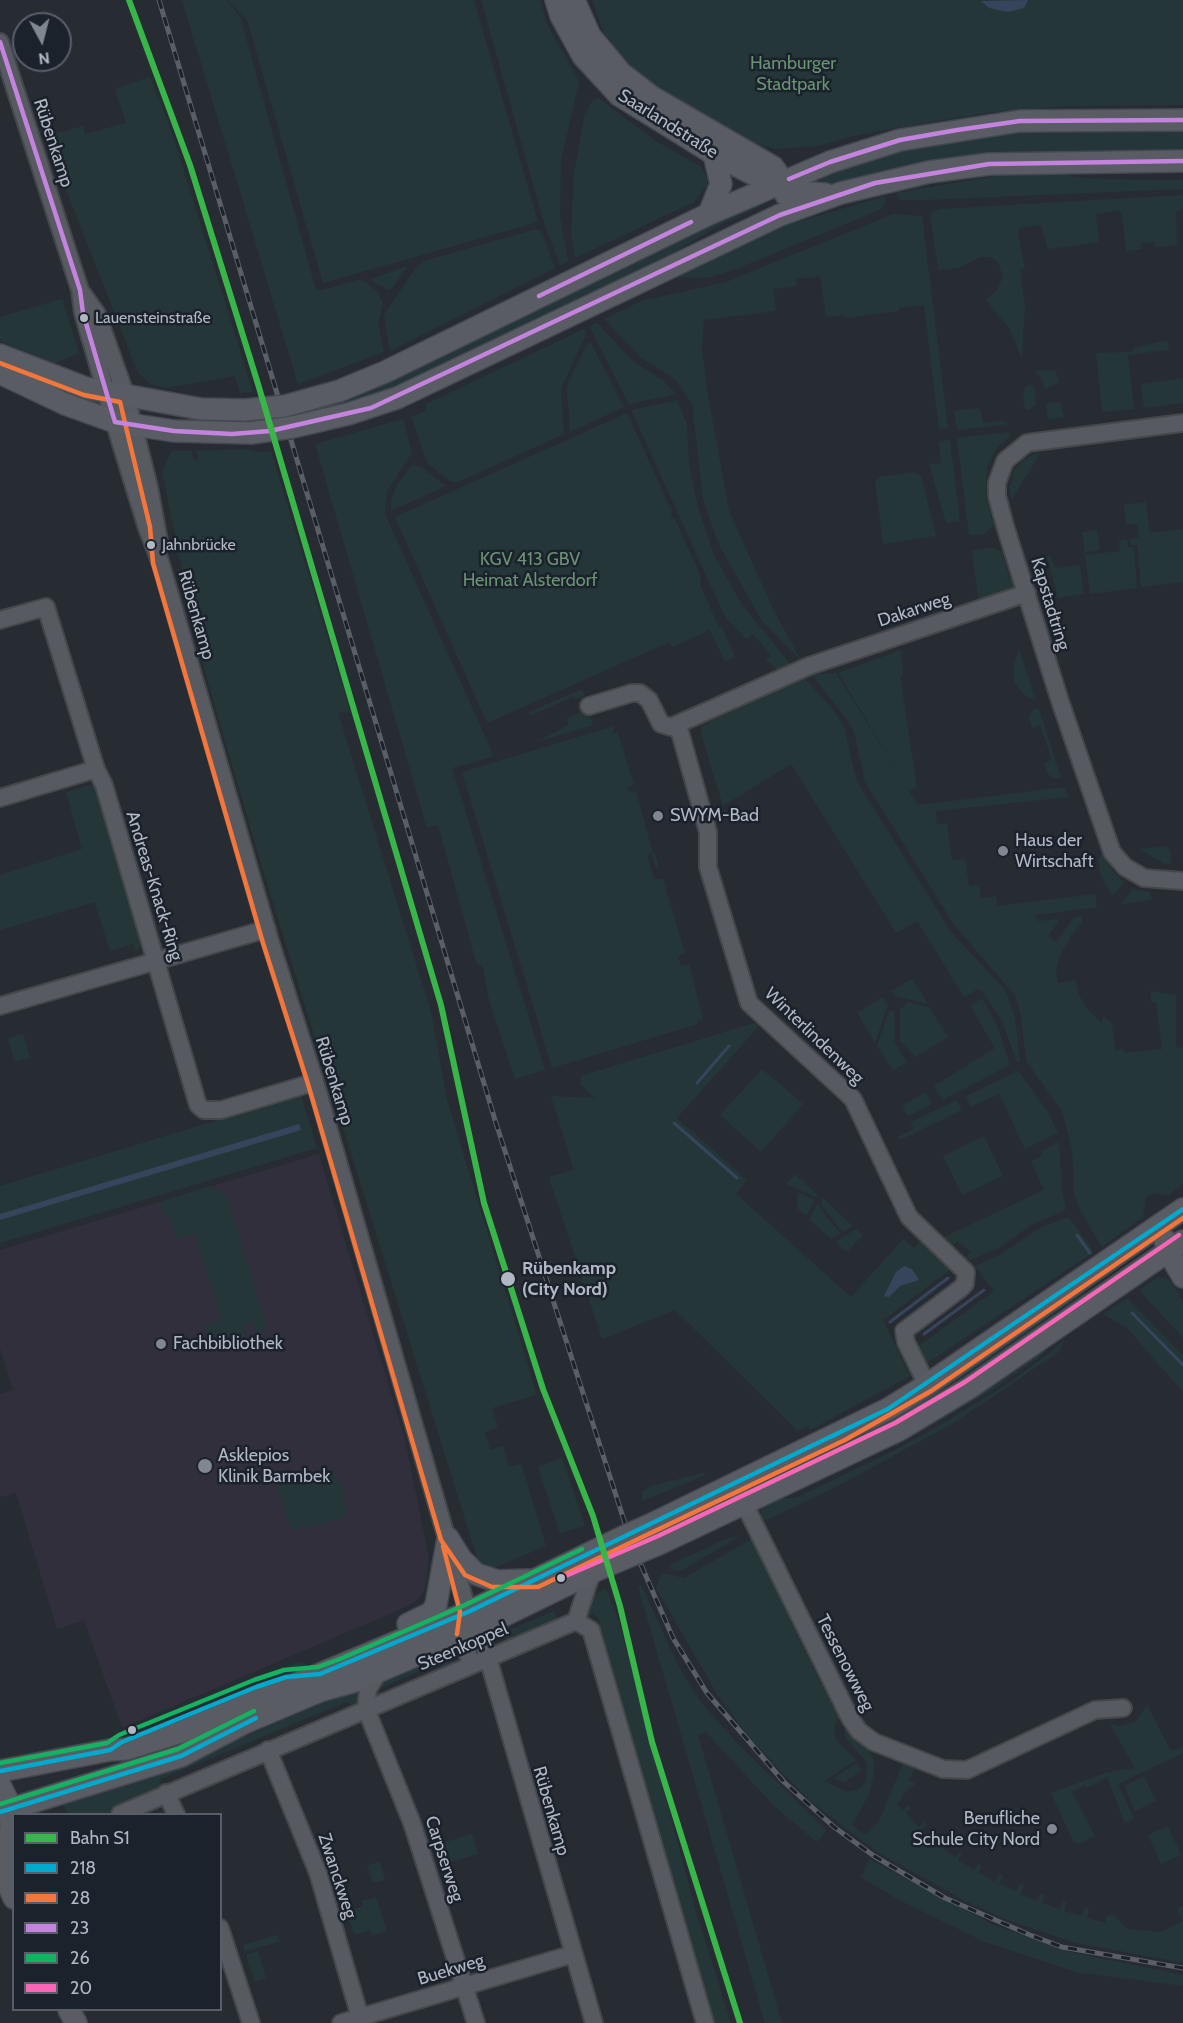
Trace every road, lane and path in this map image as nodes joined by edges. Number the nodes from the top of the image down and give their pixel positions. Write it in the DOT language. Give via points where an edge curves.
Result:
graph roads {
  1 [pos="555,0"];
  2 [pos="574,0"];
  3 [pos="0,42"];
  4 [pos="1183,120"];
  5 [pos="714,154"];
  6 [pos="758,158"];
  7 [pos="1183,161"];
  8 [pos="830,162"];
  9 [pos="781,186"];
  10 [pos="841,193"];
  11 [pos="709,214"];
  12 [pos="780,215"];
  13 [pos="0,356"];
  14 [pos="0,373"];
  15 [pos="117,395"];
  16 [pos="1182,423"];
  17 [pos="124,424"];
  18 [pos="1027,593"];
  19 [pos="0,620"];
  20 [pos="589,706"];
  21 [pos="678,724"];
  22 [pos="96,769"];
  23 [pos="0,798"];
  24 [pos="1183,881"];
  25 [pos="267,929"];
  26 [pos="156,960"];
  27 [pos="0,1006"];
  28 [pos="315,1082"];
  29 [pos="1179,1212"];
  30 [pos="1163,1247"];
  31 [pos="1183,1277"];
  32 [pos="927,1385"];
  33 [pos="888,1408"];
  34 [pos="920,1419"];
  35 [pos="900,1430"];
  36 [pos="735,1485"];
  37 [pos="744,1504"];
  38 [pos="448,1538"];
  39 [pos="594,1564"];
  40 [pos="535,1580"];
  41 [pos="576,1622"];
  42 [pos="470,1625"];
  43 [pos="487,1659"];
  44 [pos="471,1665"];
  45 [pos="343,1666"];
  46 [pos="380,1670"];
  47 [pos="1123,1708"];
  48 [pos="366,1709"];
  49 [pos="268,1750"];
  50 [pos="0,1771"];
  51 [pos="0,1785"];
  52 [pos="166,1793"];
  53 [pos="6,1811"];
  54 [pos="124,1813"];
  55 [pos="175,1813"];
  56 [pos="12,1894"];
  57 [pos="222,1934"];
  58 [pos="573,1954"];
  59 [pos="464,1986"];
  60 [pos="360,2017"];
  61 [pos="251,2023"];
  62 [pos="341,2023"];
  63 [pos="476,2023"];
  64 [pos="594,2023"];
  65 [pos="705,2023"];
  1 -- 5 [label="main road, Saarlandstraße" via="575,43 602,79 645,113"];
  2 -- 6 [label="main road, Saarlandstraße" via="597,46 629,80"];
  3 -- 15 [label="street, Rübenkamp" via="80,290 97,314"];
  4 -- 8 [label="main road" via="1020,121 900,140"];
  5 -- 9 [label="main road, Saarlandstraße"];
  5 -- 11 [label="main road" via="721,184"];
  6 -- 8 [label="main road" via="783,165"];
  6 -- 9 [label="main road, Saarlandstraße" via="773,167"];
  7 -- 10 [label="main road" via="989,164 929,172"];
  8 -- 9 [label="main road"];
  9 -- 10 [label="main road, Saarlandstraße" via="807,194"];
  9 -- 11 [label="main road"];
  9 -- 12 [label="main road"];
  10 -- 12 [label="main road"];
  11 -- 15 [label="main road, bridge" via="339,391 285,406 244,410 211,410"];
  12 -- 17 [label="main road, bridge" via="397,398 348,414 293,428 250,433 198,433"];
  13 -- 15 [label="main road" via="76,385"];
  14 -- 17 [label="main road" via="65,404"];
  15 -- 17 [label="street, Rübenkamp"];
  16 -- 18 [label="street, Kapstadtring" via="1051,438 1027,443 1012,453 999,471 997,496"];
  17 -- 25 [label="street, Rübenkamp" via="158,526 160,561"];
  18 -- 21 [label="street, Dakarweg" via="814,664"];
  18 -- 24 [label="street, Kapstadtring" via="1112,852 1125,867 1144,878"];
  19 -- 22 [label="street, Andreas-Knack-Ring" via="45,607"];
  20 -- 21 [label="street" via="640,693 649,700 663,726"];
  21 -- 32 [label="street, Winterlindenweg" via="708,832 709,871 747,999 853,1099 909,1217 966,1272 965,1284 960,1289 904,1331"];
  22 -- 23 [label="street"];
  22 -- 26 [label="street, Andreas-Knack-Ring"];
  25 -- 26 [label="street"];
  25 -- 28 [label="street, Rübenkamp"];
  26 -- 27 [label="street"];
  26 -- 28 [label="street, Andreas-Knack-Ring" via="198,1105 204,1110 221,1110"];
  28 -- 38 [label="street, Rübenkamp"];
  29 -- 30 [label="main road"];
  30 -- 31 [label="main road"];
  30 -- 32 [label="main road" via="1091,1273"];
  30 -- 34 [label="main road" via="1073,1316"];
  32 -- 33 [label="main road"];
  32 -- 34 [label="main road" via="928,1404"];
  33 -- 35 [label="main road" via="902,1415"];
  33 -- 36 [label="main road"];
  34 -- 35 [label="main road"];
  35 -- 37 [label="main road"];
  36 -- 37 [label="street, Tessenowweg"];
  36 -- 39 [label="main road, bridge" via="654,1523"];
  37 -- 39 [label="main road, bridge" via="661,1543"];
  37 -- 47 [label="street, Tessenowweg" via="850,1718 874,1742 943,1769 967,1770 1095,1710"];
  38 -- 40 [label="main road" via="469,1569 483,1577 497,1581"];
  38 -- 42 [label="street, Rübenkamp"];
  38 -- 45 [label="main road" via="440,1592 433,1611 363,1644"];
  39 -- 40 [label="main road"];
  39 -- 41 [label="street"];
  39 -- 42 [label="main road"];
  40 -- 42 [label="main road"];
  41 -- 43 [label="street, Steenkoppel"];
  41 -- 65 [label="street" via="591,1630"];
  42 -- 43 [label="street, Rübenkamp"];
  42 -- 44 [label="street, Rübenkamp"];
  42 -- 45 [label="main road"];
  42 -- 46 [label="main road"];
  43 -- 44 [label="street, Steenkoppel"];
  43 -- 58 [label="street, Rübenkamp"];
  44 -- 48 [label="street, Steenkoppel"];
  45 -- 50 [label="main road" via="181,1732 127,1749"];
  46 -- 48 [label="street" via="368,1689"];
  46 -- 53 [label="main road" via="244,1723 181,1756"];
  48 -- 49 [label="street, Steenkoppel"];
  48 -- 59 [label="street, Carpserweg" via="412,1823"];
  49 -- 52 [label="street, Steenkoppel"];
  49 -- 60 [label="street, Zwanckweg" via="318,1873"];
  51 -- 53 [label="main road"];
  52 -- 54 [label="street, Steenkoppel"];
  52 -- 55 [label="street"];
  53 -- 56 [label="main road"];
  57 -- 61 [label="street"];
  58 -- 59 [label="street, Buekweg"];
  58 -- 64 [label="street, Rübenkamp"];
  59 -- 60 [label="street, Buekweg"];
  59 -- 63 [label="street, Carpserweg"];
  60 -- 62 [label="street, Buekweg"];
}
